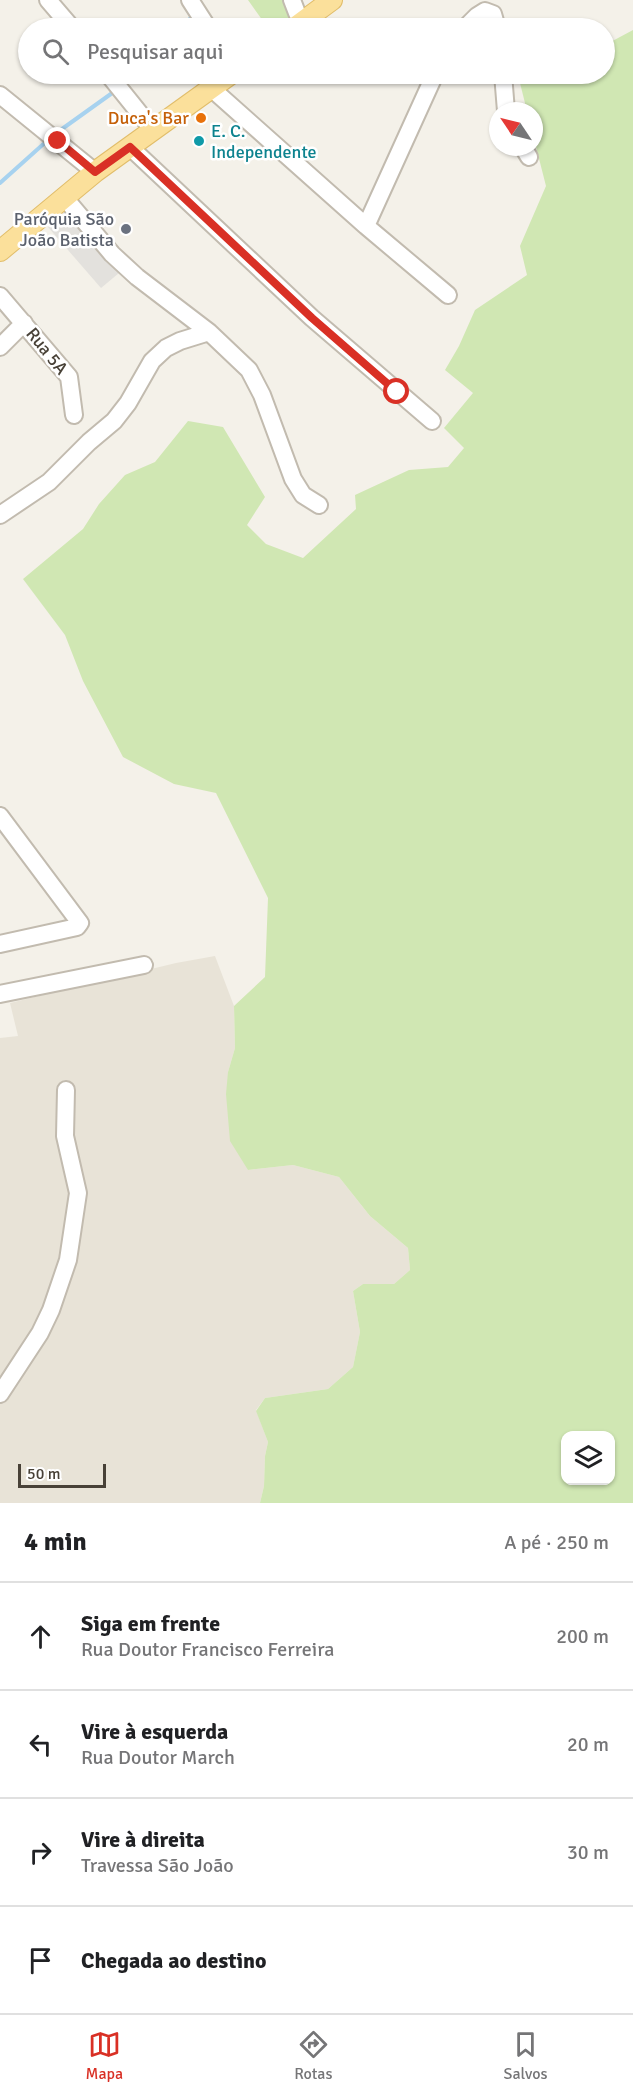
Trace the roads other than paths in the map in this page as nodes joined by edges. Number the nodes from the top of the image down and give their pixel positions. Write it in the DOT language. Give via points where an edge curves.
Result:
graph roads {
  1 [pos="48,0"];
  2 [pos="292,0"];
  3 [pos="332,0"];
  4 [pos="63,18"];
  5 [pos="296,18"];
  6 [pos="308,18"];
  7 [pos="475,18"];
  8 [pos="494,18"];
  9 [pos="117,84"];
  10 [pos="217,84"];
  11 [pos="430,84"];
  12 [pos="504,84"];
  13 [pos="211,88"];
  14 [pos="0,95"];
  15 [pos="505,102"];
  16 [pos="153,130"];
  17 [pos="130,147"];
  18 [pos="95,172"];
  19 [pos="64,197"];
  20 [pos="366,226"];
  21 [pos="0,251"];
  22 [pos="448,295"];
  23 [pos="0,296"];
  24 [pos="24,323"];
  25 [pos="209,332"];
  26 [pos="0,346"];
  27 [pos="74,415"];
  28 [pos="432,421"];
  29 [pos="320,505"];
  30 [pos="0,515"];
  31 [pos="0,816"];
  32 [pos="0,944"];
  33 [pos="144,965"];
  34 [pos="0,994"];
  35 [pos="66,1090"];
  36 [pos="0,1394"];
  1 -- 4 [label="street"];
  2 -- 5 [label="street"];
  3 -- 6 [label="main road"];
  7 -- 8 [label="street" via="485,11"];
  9 -- 16 [label="street"];
  10 -- 13 [label="main road"];
  11 -- 20 [label="street"];
  12 -- 15 [label="street"];
  13 -- 16 [label="main road"];
  13 -- 20 [label="street"];
  14 -- 18 [label="street"];
  16 -- 17 [label="main road"];
  17 -- 18 [label="main road"];
  17 -- 28 [label="street" via="312,318"];
  18 -- 19 [label="main road"];
  19 -- 21 [label="main road"];
  19 -- 25 [label="street" via="112,254"];
  20 -- 22 [label="street"];
  23 -- 24 [label="street, Rua 5A"];
  24 -- 26 [label="street"];
  24 -- 27 [label="street, Rua 5A" via="69,377"];
  25 -- 29 [label="street" via="255,379 293,479 303,495"];
  25 -- 30 [label="street" via="166,348 152,362 114,421 49,482"];
  31 -- 32 [label="street" via="80,920 77,927"];
  33 -- 34 [label="street"];
  35 -- 36 [label="street" via="65,1136 78,1193 68,1260 40,1333"];
}
